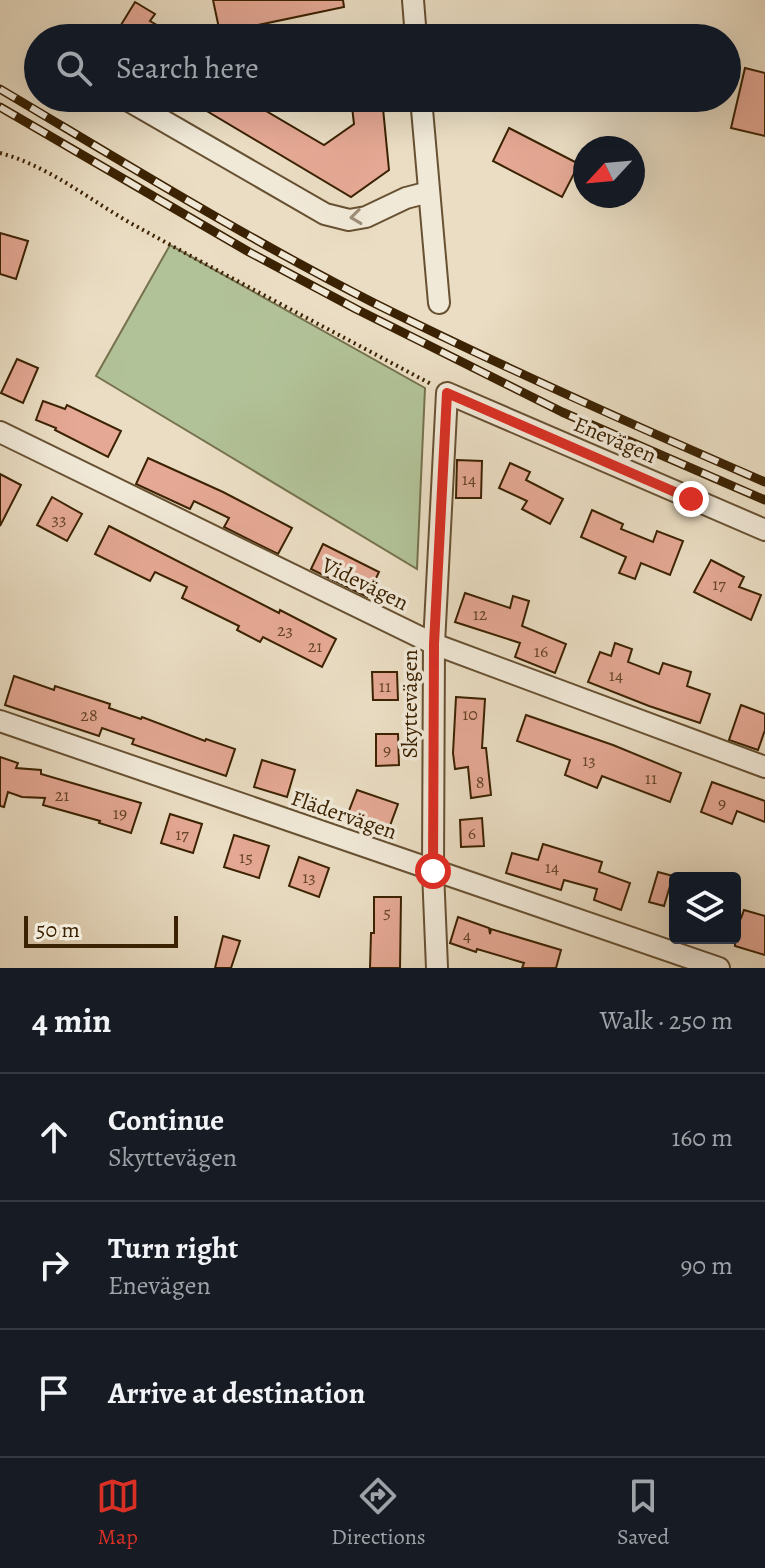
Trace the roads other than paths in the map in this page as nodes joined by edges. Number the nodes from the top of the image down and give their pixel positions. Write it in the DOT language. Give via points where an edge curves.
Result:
graph roads {
  1 [pos="413,0"];
  2 [pos="415,24"];
  3 [pos="148,112"];
  4 [pos="422,112"];
  5 [pos="429,192"];
  6 [pos="439,303"];
  7 [pos="447,393"];
  8 [pos="0,432"];
  9 [pos="765,530"];
  10 [pos="434,644"];
  11 [pos="0,721"];
  12 [pos="765,767"];
  13 [pos="433,871"];
  14 [pos="437,968"];
  15 [pos="719,968"];
  1 -- 2 [label="street"];
  5 -- 3 [label="street, one-way" via="366,217 349,220 325,214"];
  4 -- 5 [label="street"];
  5 -- 6 [label="street"];
  7 -- 9 [label="street, Enevägen"];
  7 -- 10 [label="street, Skyttevägen"];
  8 -- 10 [label="street, Videvägen"];
  10 -- 12 [label="street, Videvägen"];
  10 -- 13 [label="street, Skyttevägen"];
  11 -- 13 [label="street, Flädervägen"];
  13 -- 14 [label="street, Skyttevägen"];
  13 -- 15 [label="street, Flädervägen"];
}
